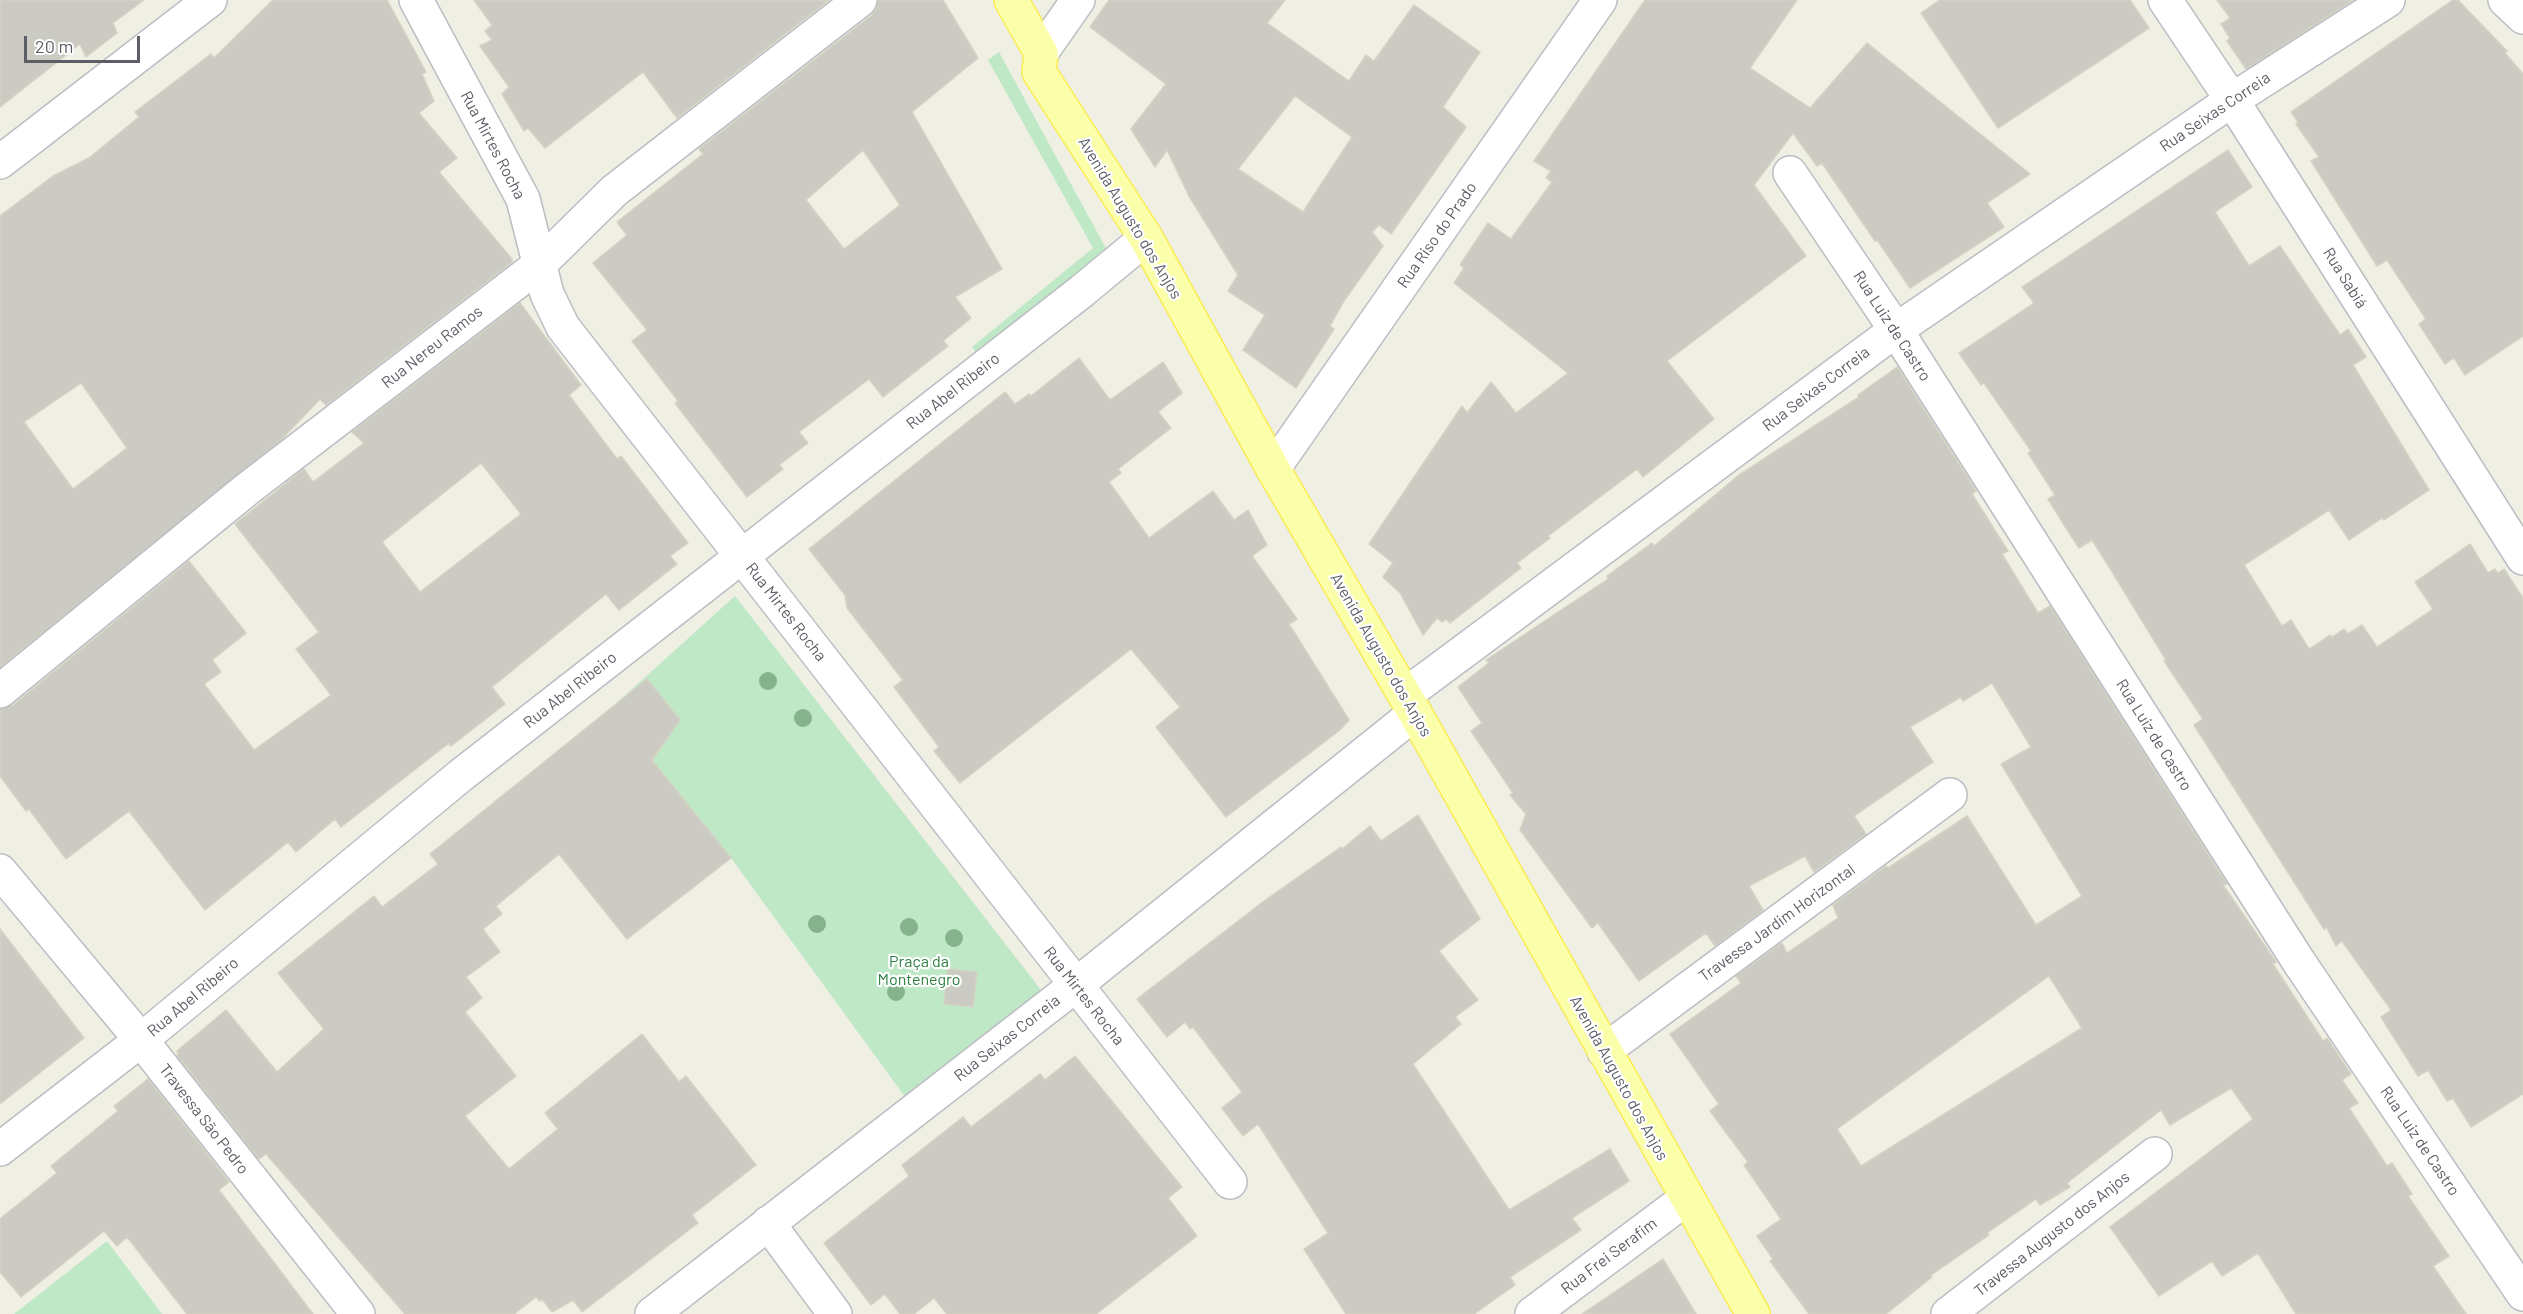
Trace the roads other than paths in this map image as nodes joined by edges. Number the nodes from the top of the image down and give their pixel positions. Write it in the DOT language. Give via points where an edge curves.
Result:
graph roads {
  1 [pos="210,0"];
  2 [pos="416,0"];
  3 [pos="860,0"];
  4 [pos="1011,0"];
  5 [pos="1078,0"];
  6 [pos="1600,0"];
  7 [pos="2165,0"];
  8 [pos="2388,0"];
  9 [pos="2505,0"];
  10 [pos="2523,17"];
  11 [pos="1041,53"];
  12 [pos="2232,100"];
  13 [pos="0,162"];
  14 [pos="1790,172"];
  15 [pos="1146,238"];
  16 [pos="538,265"];
  17 [pos="1896,330"];
  18 [pos="1273,469"];
  19 [pos="742,554"];
  20 [pos="2523,558"];
  21 [pos="0,692"];
  22 [pos="1410,704"];
  23 [pos="1950,795"];
  24 [pos="0,871"];
  25 [pos="1076,985"];
  26 [pos="141,1040"];
  27 [pos="1604,1051"];
  28 [pos="0,1149"];
  29 [pos="2155,1154"];
  30 [pos="1230,1182"];
  31 [pos="1687,1198"];
  32 [pos="768,1223"];
  33 [pos="2513,1259"];
  34 [pos="2523,1294"];
  35 [pos="358,1314"];
  36 [pos="652,1314"];
  37 [pos="835,1314"];
  38 [pos="1532,1314"];
  39 [pos="1753,1314"];
  40 [pos="1948,1314"];
  1 -- 13 [label="street"];
  2 -- 16 [label="street, Rua Mirtes Rocha" via="523,199"];
  3 -- 16 [label="street, Rua Nereu Ramos" via="614,191"];
  4 -- 11 [label="main road, Avenida Augusto dos Anjos"];
  5 -- 11 [label="street"];
  6 -- 18 [label="street, Rua Riso do Prado"];
  7 -- 12 [label="street, Rua Sabiá"];
  8 -- 12 [label="street, Rua Seixas Correia"];
  9 -- 10 [label="street"];
  11 -- 15 [label="main road, Avenida Augusto dos Anjos" via="1039,72"];
  12 -- 17 [label="street, Rua Seixas Correia"];
  12 -- 20 [label="street, Rua Sabiá"];
  14 -- 17 [label="street, Rua Luiz de Castro"];
  15 -- 18 [label="main road, Avenida Augusto dos Anjos"];
  15 -- 19 [label="street, Rua Abel Ribeiro"];
  16 -- 19 [label="street, Rua Mirtes Rocha" via="563,327"];
  16 -- 21 [label="street, Rua Nereu Ramos" via="246,490"];
  17 -- 22 [label="street, Rua Seixas Correia"];
  17 -- 33 [label="street, Rua Luiz de Castro" via="2299,962"];
  18 -- 22 [label="main road, Avenida Augusto dos Anjos"];
  19 -- 25 [label="street, Rua Mirtes Rocha"];
  19 -- 26 [label="street, Rua Abel Ribeiro" via="460,776"];
  22 -- 25 [label="street, Rua Seixas Correia"];
  22 -- 27 [label="main road, Avenida Augusto dos Anjos"];
  23 -- 27 [label="street, Travessa Jardim Horizontal"];
  24 -- 26 [label="street, Travessa São Pedro"];
  25 -- 30 [label="street, Rua Mirtes Rocha"];
  25 -- 32 [label="street, Rua Seixas Correia"];
  26 -- 28 [label="street, Rua Abel Ribeiro"];
  26 -- 35 [label="street, Travessa São Pedro"];
  27 -- 31 [label="main road, Avenida Augusto dos Anjos"];
  29 -- 40 [label="street, Travessa Augusto dos Anjos"];
  31 -- 38 [label="street, Rua Frei Serafim"];
  31 -- 39 [label="main road, Avenida Augusto dos Anjos"];
  32 -- 36 [label="street, Rua Seixas Correia"];
  32 -- 37 [label="street"];
  33 -- 34 [label="street, Rua Luiz de Castro"];
}
